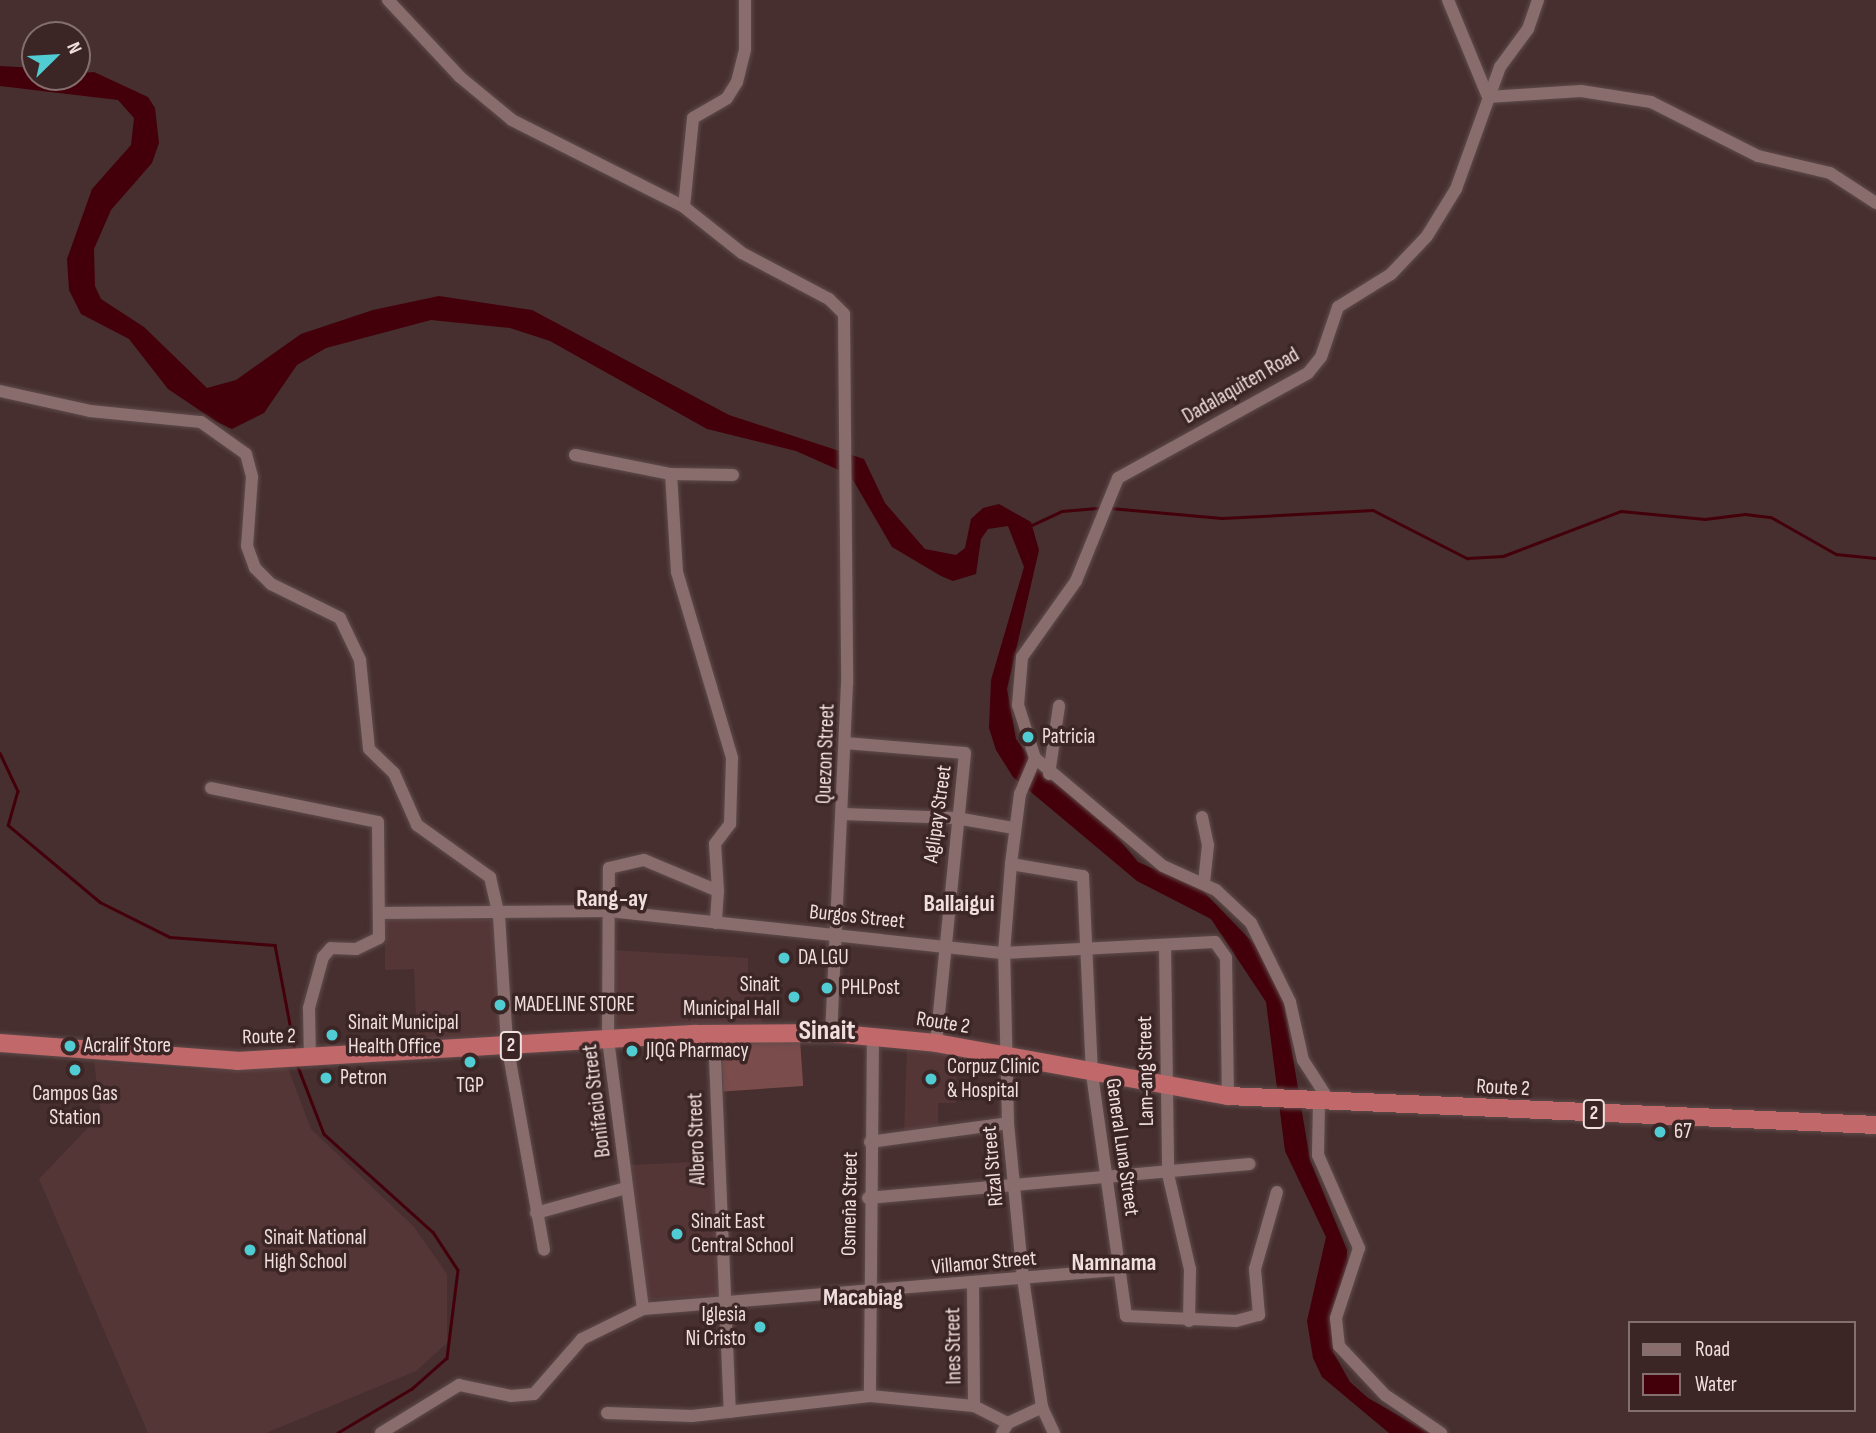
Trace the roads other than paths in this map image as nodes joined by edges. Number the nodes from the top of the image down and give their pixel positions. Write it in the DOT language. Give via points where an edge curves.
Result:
graph roads {
  1 [pos="388,0"];
  2 [pos="745,0"];
  3 [pos="1448,0"];
  4 [pos="1538,0"];
  5 [pos="1488,97"];
  6 [pos="1876,203"];
  7 [pos="684,207"];
  8 [pos="0,391"];
  9 [pos="575,455"];
  10 [pos="671,474"];
  11 [pos="733,475"];
  12 [pos="1059,706"];
  13 [pos="845,743"];
  14 [pos="1033,764"];
  15 [pos="1049,774"];
  16 [pos="211,788"];
  17 [pos="843,814"];
  18 [pos="1202,817"];
  19 [pos="956,818"];
  20 [pos="1014,828"];
  21 [pos="1011,864"];
  22 [pos="1204,883"];
  23 [pos="718,891"];
  24 [pos="609,911"];
  25 [pos="379,912"];
  26 [pos="499,916"];
  27 [pos="716,923"];
  28 [pos="837,934"];
  29 [pos="941,945"];
  30 [pos="1165,945"];
  31 [pos="1085,949"];
  32 [pos="1004,953"];
  33 [pos="831,1033"];
  34 [pos="714,1034"];
  35 [pos="873,1036"];
  36 [pos="608,1039"];
  37 [pos="0,1043"];
  38 [pos="936,1043"];
  39 [pos="508,1046"];
  40 [pos="1005,1056"];
  41 [pos="309,1059"];
  42 [pos="1092,1074"];
  43 [pos="1164,1087"];
  44 [pos="1228,1096"];
  45 [pos="1321,1102"];
  46 [pos="1008,1124"];
  47 [pos="1876,1125"];
  48 [pos="870,1142"];
  49 [pos="1249,1164"];
  50 [pos="1168,1174"];
  51 [pos="1108,1178"];
  52 [pos="1013,1184"];
  53 [pos="626,1188"];
  54 [pos="1277,1192"];
  55 [pos="868,1198"];
  56 [pos="536,1213"];
  57 [pos="544,1250"];
  58 [pos="1119,1270"];
  59 [pos="1023,1279"];
  60 [pos="973,1285"];
  61 [pos="869,1292"];
  62 [pos="724,1302"];
  63 [pos="643,1310"];
  64 [pos="1189,1321"];
  65 [pos="870,1396"];
  66 [pos="974,1406"];
  67 [pos="1042,1407"];
  68 [pos="730,1412"];
  69 [pos="607,1413"];
  70 [pos="1005,1428"];
  71 [pos="381,1433"];
  72 [pos="1054,1433"];
  73 [pos="1441,1433"];
  1 -- 7 [label="street, Quezon Street" via="460,77 512,120"];
  2 -- 7 [label="street" via="745,49 737,82 727,98 693,118"];
  3 -- 5 [label="street"];
  4 -- 5 [label="street, Dadalaquiten Road"];
  5 -- 6 [label="street" via="1581,91 1651,102 1758,156 1830,173"];
  5 -- 14 [label="street, Dadalaquiten Road" via="1445,210 1404,262 1338,307 1315,366 1118,478 1076,580 1022,657 1018,705"];
  7 -- 13 [label="street, Quezon Street" via="763,267 840,307 848,331"];
  8 -- 26 [label="street" via="90,411 201,422 246,454 252,468 247,537 252,562 271,584 327,608 344,624 363,672 368,746 394,773 417,825 488,874"];
  9 -- 10 [label="street"];
  10 -- 11 [label="street"];
  10 -- 23 [label="street" via="675,561 710,701 732,758 730,826 716,840"];
  12 -- 15 [label="street"];
  13 -- 17 [label="street, Quezon Street"];
  13 -- 19 [label="street, Aglipay Street" via="964,751"];
  14 -- 15 [label="street"];
  14 -- 20 [label="street, Rizal Street" via="1020,794"];
  15 -- 22 [label="street" via="1163,866"];
  16 -- 25 [label="street" via="376,818"];
  17 -- 19 [label="street"];
  17 -- 28 [label="street, Quezon Street"];
  18 -- 22 [label="street" via="1208,845"];
  19 -- 20 [label="street"];
  19 -- 29 [label="street, Aglipay Street"];
  20 -- 21 [label="street, Rizal Street"];
  21 -- 31 [label="street, General Luna Street" via="1082,874"];
  21 -- 32 [label="street, Rizal Street"];
  22 -- 45 [label="street" via="1257,932 1290,1002 1303,1060"];
  23 -- 24 [label="street, Bonifacio Street" via="648,861 616,864 608,869"];
  23 -- 27 [label="street"];
  24 -- 26 [label="street, Burgos Street"];
  24 -- 27 [label="street, Burgos Street"];
  24 -- 36 [label="street, Bonifacio Street"];
  25 -- 26 [label="street, Burgos Street"];
  25 -- 41 [label="street" via="379,939 356,949 331,947 323,957 309,1007"];
  26 -- 39 [label="street"];
  27 -- 28 [label="street, Burgos Street"];
  28 -- 29 [label="street, Burgos Street"];
  28 -- 33 [label="street, Quezon Street"];
  29 -- 32 [label="street, Burgos Street"];
  29 -- 38 [label="street, Aglipay Street"];
  30 -- 31 [label="street, Burgos Street"];
  30 -- 43 [label="street, Lam-ang Street"];
  30 -- 44 [label="street, Burgos Street" via="1209,940 1224,949"];
  31 -- 32 [label="street, Burgos Street"];
  31 -- 42 [label="street, General Luna Street"];
  32 -- 40 [label="street, Rizal Street"];
  33 -- 34 [label="highway, Route 2 / 2"];
  33 -- 35 [label="highway, Route 2 / 2"];
  34 -- 36 [label="highway, Route 2 / 2"];
  34 -- 62 [label="street, Albero Street"];
  35 -- 38 [label="highway, Route 2 / 2"];
  35 -- 48 [label="street, Osmeña Street"];
  36 -- 39 [label="highway, Route 2 / 2"];
  36 -- 53 [label="street, Bonifacio Street"];
  37 -- 41 [label="highway, Route 2 / 2"];
  38 -- 40 [label="highway, Route 2 / 2"];
  39 -- 41 [label="highway, Route 2 / 2"];
  39 -- 56 [label="street"];
  40 -- 42 [label="highway, Route 2 / 2"];
  40 -- 46 [label="street, Rizal Street"];
  42 -- 43 [label="highway, Route 2 / 2"];
  42 -- 51 [label="street, General Luna Street"];
  43 -- 44 [label="highway, Route 2 / 2"];
  43 -- 50 [label="street, Lam-ang Street"];
  44 -- 45 [label="highway, Route 2 / 2"];
  45 -- 47 [label="highway, Route 2 / 2"];
  45 -- 73 [label="street" via="1318,1155 1359,1248 1336,1318 1339,1346 1385,1395"];
  46 -- 48 [label="street"];
  46 -- 52 [label="street, Rizal Street"];
  48 -- 55 [label="street, Osmeña Street"];
  49 -- 50 [label="street"];
  50 -- 51 [label="street"];
  50 -- 64 [label="street, Lam-ang Street" via="1190,1269"];
  51 -- 52 [label="street"];
  51 -- 58 [label="street, General Luna Street"];
  52 -- 55 [label="street"];
  52 -- 59 [label="street, Rizal Street"];
  53 -- 56 [label="street"];
  53 -- 63 [label="street, Bonifacio Street"];
  54 -- 64 [label="street, General Luna Street" via="1255,1269 1259,1315"];
  55 -- 61 [label="street, Osmeña Street"];
  56 -- 57 [label="street"];
  58 -- 59 [label="street, Villamor Street"];
  58 -- 64 [label="street, General Luna Street" via="1130,1320"];
  59 -- 60 [label="street, Villamor Street"];
  59 -- 67 [label="street, Rizal Street"];
  60 -- 61 [label="street, Villamor Street"];
  60 -- 66 [label="street, Ines Street"];
  61 -- 62 [label="street, Villamor Street"];
  61 -- 65 [label="street, Osmeña Street"];
  62 -- 63 [label="street, Villamor Street"];
  62 -- 68 [label="street, Albero Street"];
  63 -- 71 [label="street, Villamor Street" via="582,1339 534,1394 511,1396 459,1385"];
  65 -- 66 [label="street"];
  65 -- 68 [label="street"];
  66 -- 70 [label="street"];
  67 -- 70 [label="street"];
  67 -- 72 [label="street, Rizal Street"];
  68 -- 69 [label="street"];
}
